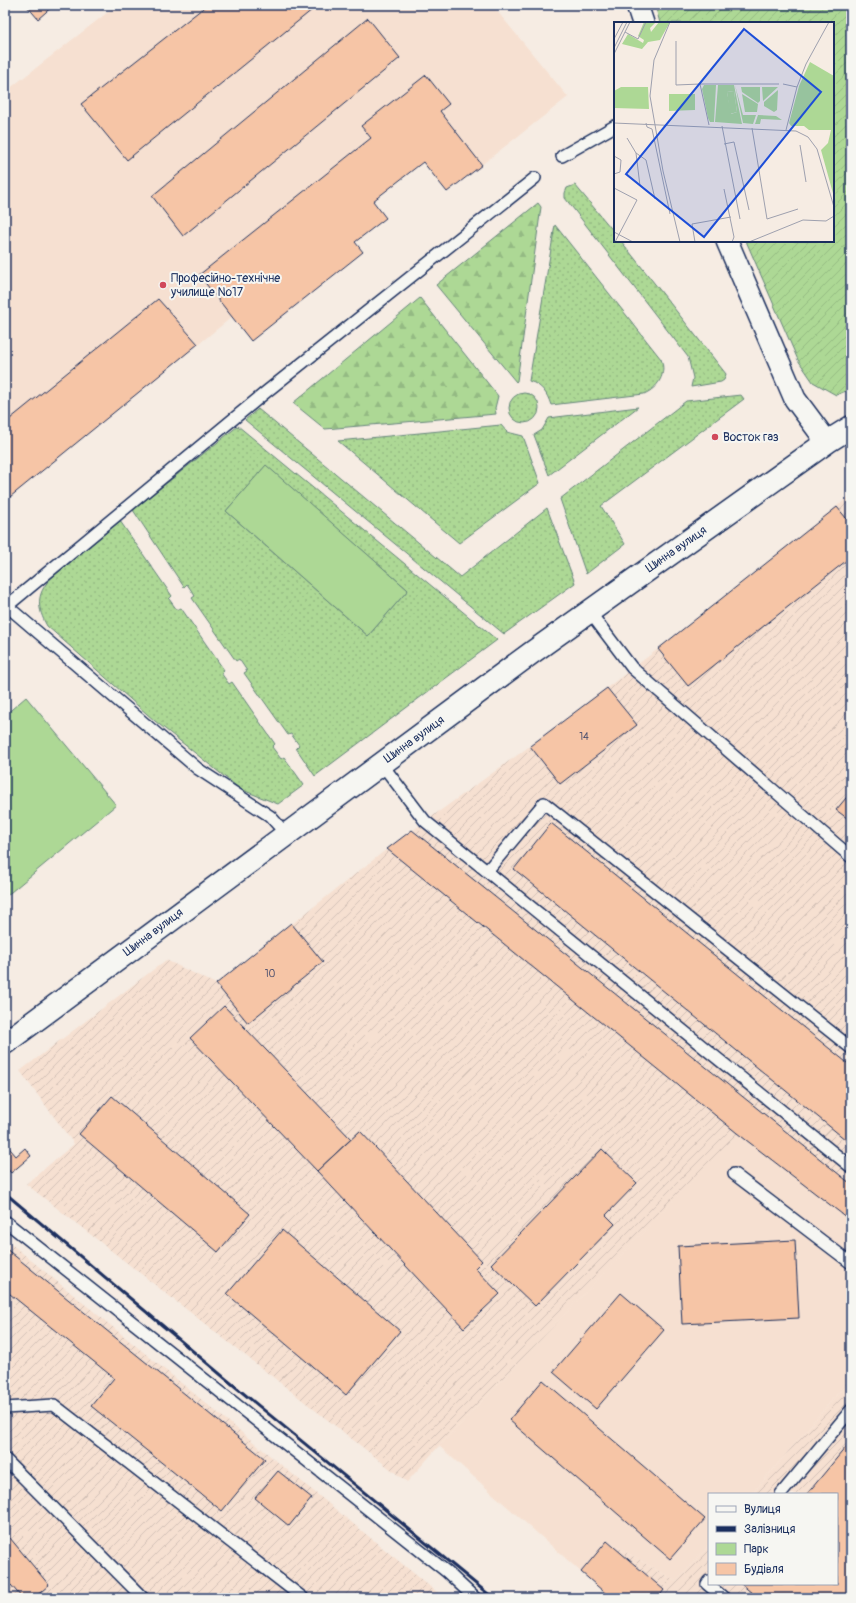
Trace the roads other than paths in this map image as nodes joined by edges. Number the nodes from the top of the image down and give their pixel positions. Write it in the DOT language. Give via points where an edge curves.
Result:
graph roads {
  1 [pos="637,5"];
  2 [pos="643,22"];
  3 [pos="614,127"];
  4 [pos="562,156"];
  5 [pos="534,178"];
  6 [pos="728,242"];
  7 [pos="851,427"];
  8 [pos="827,442"];
  9 [pos="6,607"];
  10 [pos="589,611"];
  11 [pos="381,764"];
  12 [pos="286,834"];
  13 [pos="851,857"];
  14 [pos="487,871"];
  15 [pos="5,1043"];
  16 [pos="851,1048"];
  17 [pos="851,1167"];
  18 [pos="734,1174"];
  19 [pos="5,1221"];
  20 [pos="851,1263"];
  21 [pos="5,1408"];
  22 [pos="851,1410"];
  23 [pos="5,1460"];
  24 [pos="782,1493"];
  25 [pos="708,1585"];
  26 [pos="143,1598"];
  27 [pos="303,1598"];
  28 [pos="475,1598"];
  29 [pos="724,1598"];
  1 -- 2 [label="street"];
  3 -- 4 [label="lane"];
  5 -- 9 [label="lane" via="266,392"];
  6 -- 8 [label="street" via="795,399"];
  7 -- 8 [label="street, Шинна вулиця"];
  8 -- 10 [label="street, Шинна вулиця"];
  9 -- 12 [label="lane" via="198,769 270,816"];
  10 -- 11 [label="street, Шинна вулиця"];
  10 -- 13 [label="lane" via="632,668"];
  11 -- 12 [label="street, Шинна вулиця"];
  11 -- 14 [label="lane" via="425,821"];
  12 -- 15 [label="street, Шинна вулиця"];
  14 -- 16 [label="lane" via="544,803"];
  14 -- 17 [label="lane"];
  18 -- 20 [label="lane"];
  19 -- 28 [label="lane" via="441,1568"];
  21 -- 27 [label="lane" via="54,1405"];
  22 -- 24 [label="lane"];
  23 -- 26 [label="lane"];
  25 -- 29 [label="lane"];
}
